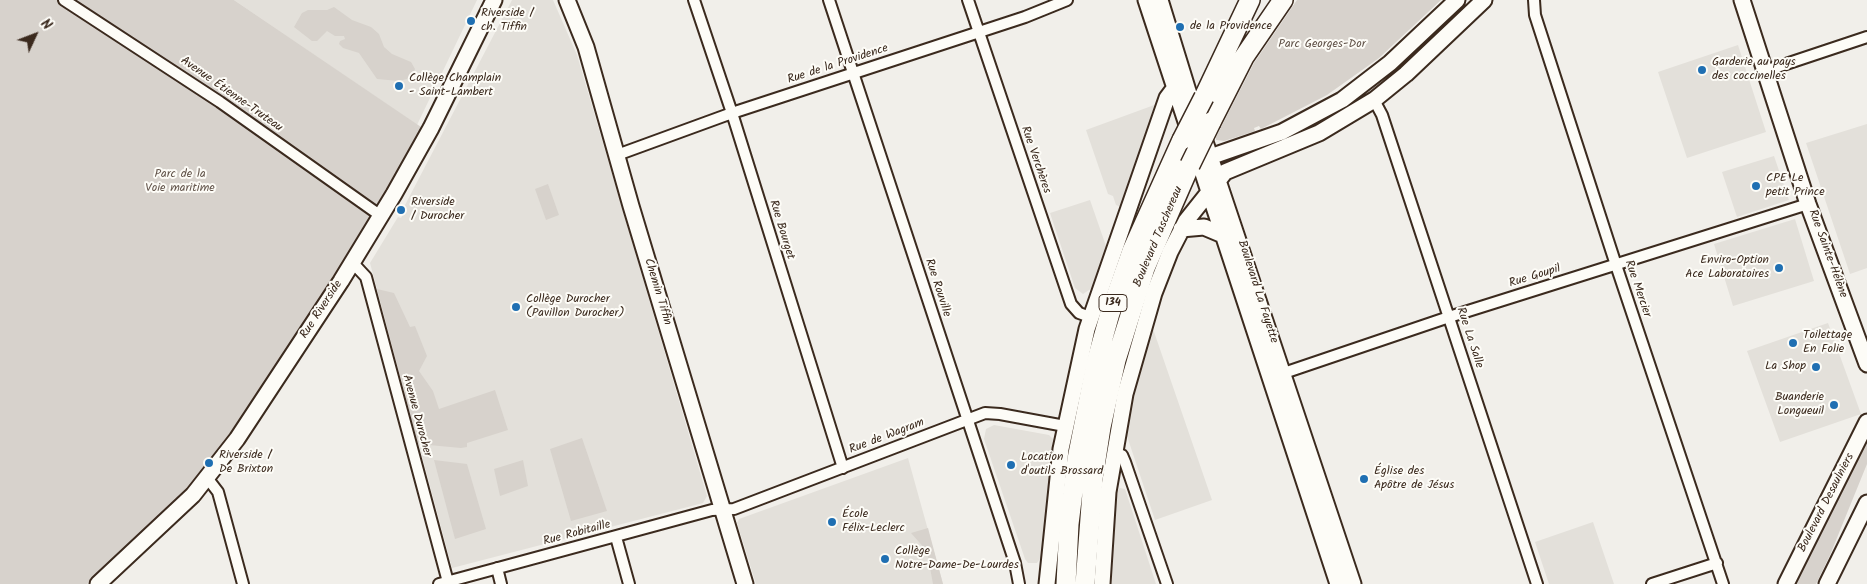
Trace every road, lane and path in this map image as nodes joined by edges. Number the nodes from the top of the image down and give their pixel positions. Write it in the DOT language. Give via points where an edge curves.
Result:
graph roads {
  1 [pos="64,0"];
  2 [pos="494,0"];
  3 [pos="567,0"];
  4 [pos="694,0"];
  5 [pos="829,0"];
  6 [pos="968,0"];
  7 [pos="1068,0"];
  8 [pos="1146,0"];
  9 [pos="1160,0"];
  10 [pos="1283,0"];
  11 [pos="1457,0"];
  12 [pos="1484,0"];
  13 [pos="1742,0"];
  14 [pos="1535,1"];
  15 [pos="1248,3"];
  16 [pos="979,33"];
  17 [pos="1867,37"];
  18 [pos="1765,70"];
  19 [pos="854,73"];
  20 [pos="1181,87"];
  21 [pos="1374,100"];
  22 [pos="732,113"];
  23 [pos="617,154"];
  24 [pos="1210,158"];
  25 [pos="1196,168"];
  26 [pos="1218,178"];
  27 [pos="1209,191"];
  28 [pos="1808,204"];
  29 [pos="381,216"];
  30 [pos="1181,229"];
  31 [pos="1223,236"];
  32 [pos="352,262"];
  33 [pos="1616,265"];
  34 [pos="1090,317"];
  35 [pos="1449,317"];
  36 [pos="1867,364"];
  37 [pos="1276,375"];
  38 [pos="967,420"];
  39 [pos="1867,422"];
  40 [pos="1065,426"];
  41 [pos="1114,453"];
  42 [pos="843,468"];
  43 [pos="208,479"];
  44 [pos="1867,503"];
  45 [pos="722,509"];
  46 [pos="616,537"];
  47 [pos="1717,563"];
  48 [pos="497,568"];
  49 [pos="444,583"];
  50 [pos="98,584"];
  51 [pos="243,584"];
  52 [pos="501,584"];
  53 [pos="628,584"];
  54 [pos="745,584"];
  55 [pos="1019,584"];
  56 [pos="1047,584"];
  57 [pos="1066,584"];
  58 [pos="1085,584"];
  59 [pos="1102,584"];
  60 [pos="1167,584"];
  61 [pos="1338,584"];
  62 [pos="1353,584"];
  63 [pos="1537,584"];
  64 [pos="1652,584"];
  65 [pos="1723,584"];
  66 [pos="1786,584"];
  67 [pos="1827,584"];
  1 -- 29 [label="street, Avenue Étienne-Truteau" via="220,102"];
  2 -- 29 [label="street, Rue Riverside" via="431,128"];
  3 -- 23 [label="street, Chemin Tiffin" via="586,47"];
  4 -- 22 [label="street, Rue Bourget"];
  5 -- 19 [label="street, Rue Rouville"];
  6 -- 16 [label="street, Rue Verchères"];
  7 -- 16 [label="street, Rue de la Providence"];
  8 -- 20 [label="street, Boulevard La Fayette"];
  9 -- 20 [label="street, Boulevard La Fayette"];
  10 -- 25 [label="highway, Boulevard Taschereau / 134, bridge" via="1244,57 1211,122"];
  11 -- 24 [label="street" via="1390,63 1342,100 1273,136"];
  12 -- 21 [label="street" via="1398,82"];
  13 -- 18 [label="street, Rue Sainte-Hélène"];
  14 -- 33 [label="street, Rue Mercier" via="1535,15"];
  15 -- 57 [label="highway, Boulevard Taschereau / 134, bridge" via="1132,251 1110,313 1083,421"];
  16 -- 19 [label="street, Rue de la Providence"];
  16 -- 34 [label="street, Rue Verchères" via="1071,304 1079,313"];
  17 -- 18 [label="street"];
  18 -- 28 [label="street, Rue Sainte-Hélène"];
  19 -- 22 [label="street, Rue de la Providence"];
  19 -- 38 [label="street, Rue Rouville"];
  20 -- 24 [label="street, Boulevard La Fayette"];
  20 -- 25 [label="street, Boulevard La Fayette"];
  20 -- 34 [label="street" via="1170,93 1166,100"];
  21 -- 26 [label="street" via="1319,133 1230,169"];
  21 -- 35 [label="street, Rue La Salle" via="1382,115"];
  22 -- 23 [label="street, Rue de la Providence"];
  22 -- 42 [label="street, Rue Bourget"];
  23 -- 45 [label="street, Chemin Tiffin"];
  24 -- 25 [label="street"];
  24 -- 26 [label="street, Boulevard La Fayette"];
  25 -- 27 [label="street, Boulevard La Fayette"];
  25 -- 58 [label="highway, Boulevard Taschereau / 134" via="1143,274 1112,373 1093,474"];
  26 -- 27 [label="street, Boulevard Taschereau"];
  26 -- 37 [label="street, Boulevard La Fayette"];
  27 -- 30 [label="street, Boulevard Taschereau"];
  27 -- 31 [label="street, Boulevard La Fayette"];
  28 -- 33 [label="street, Rue Goupil"];
  28 -- 36 [label="street, Rue Sainte-Hélène"];
  29 -- 32 [label="street, Rue Riverside"];
  30 -- 31 [label="street" via="1204,227"];
  30 -- 41 [label="street, Boulevard Taschereau" via="1146,316"];
  31 -- 37 [label="street, Boulevard La Fayette"];
  32 -- 43 [label="street, Rue Riverside"];
  32 -- 49 [label="street, Avenue Durocher" via="366,276"];
  33 -- 35 [label="street, Rue Goupil"];
  33 -- 47 [label="street, Rue Mercier"];
  34 -- 40 [label="street"];
  35 -- 37 [label="street, Rue Goupil"];
  35 -- 63 [label="street, Rue La Salle"];
  37 -- 61 [label="street, Boulevard La Fayette"];
  37 -- 62 [label="street, Boulevard La Fayette"];
  38 -- 40 [label="street, Rue de Wagram" via="994,413"];
  38 -- 42 [label="street, Rue de Wagram"];
  38 -- 55 [label="street, Rue Rouville" via="1015,563"];
  39 -- 66 [label="street, Boulevard Desaulniers"];
  40 -- 56 [label="street" via="1055,491"];
  41 -- 59 [label="street, Boulevard Taschereau"];
  41 -- 60 [label="street" via="1122,455 1126,462"];
  42 -- 45 [label="street, Rue de Wagram" via="734,509"];
  43 -- 50 [label="street, Rue Riverside"];
  43 -- 51 [label="street" via="218,492"];
  44 -- 67 [label="street"];
  45 -- 46 [label="street, Rue Robitaille"];
  45 -- 54 [label="street, Chemin Tiffin"];
  46 -- 48 [label="street, Rue Robitaille"];
  46 -- 53 [label="street"];
  47 -- 64 [label="street"];
  47 -- 65 [label="street, Rue Mercier"];
  48 -- 49 [label="street, Rue Robitaille"];
  48 -- 52 [label="street"];
}
